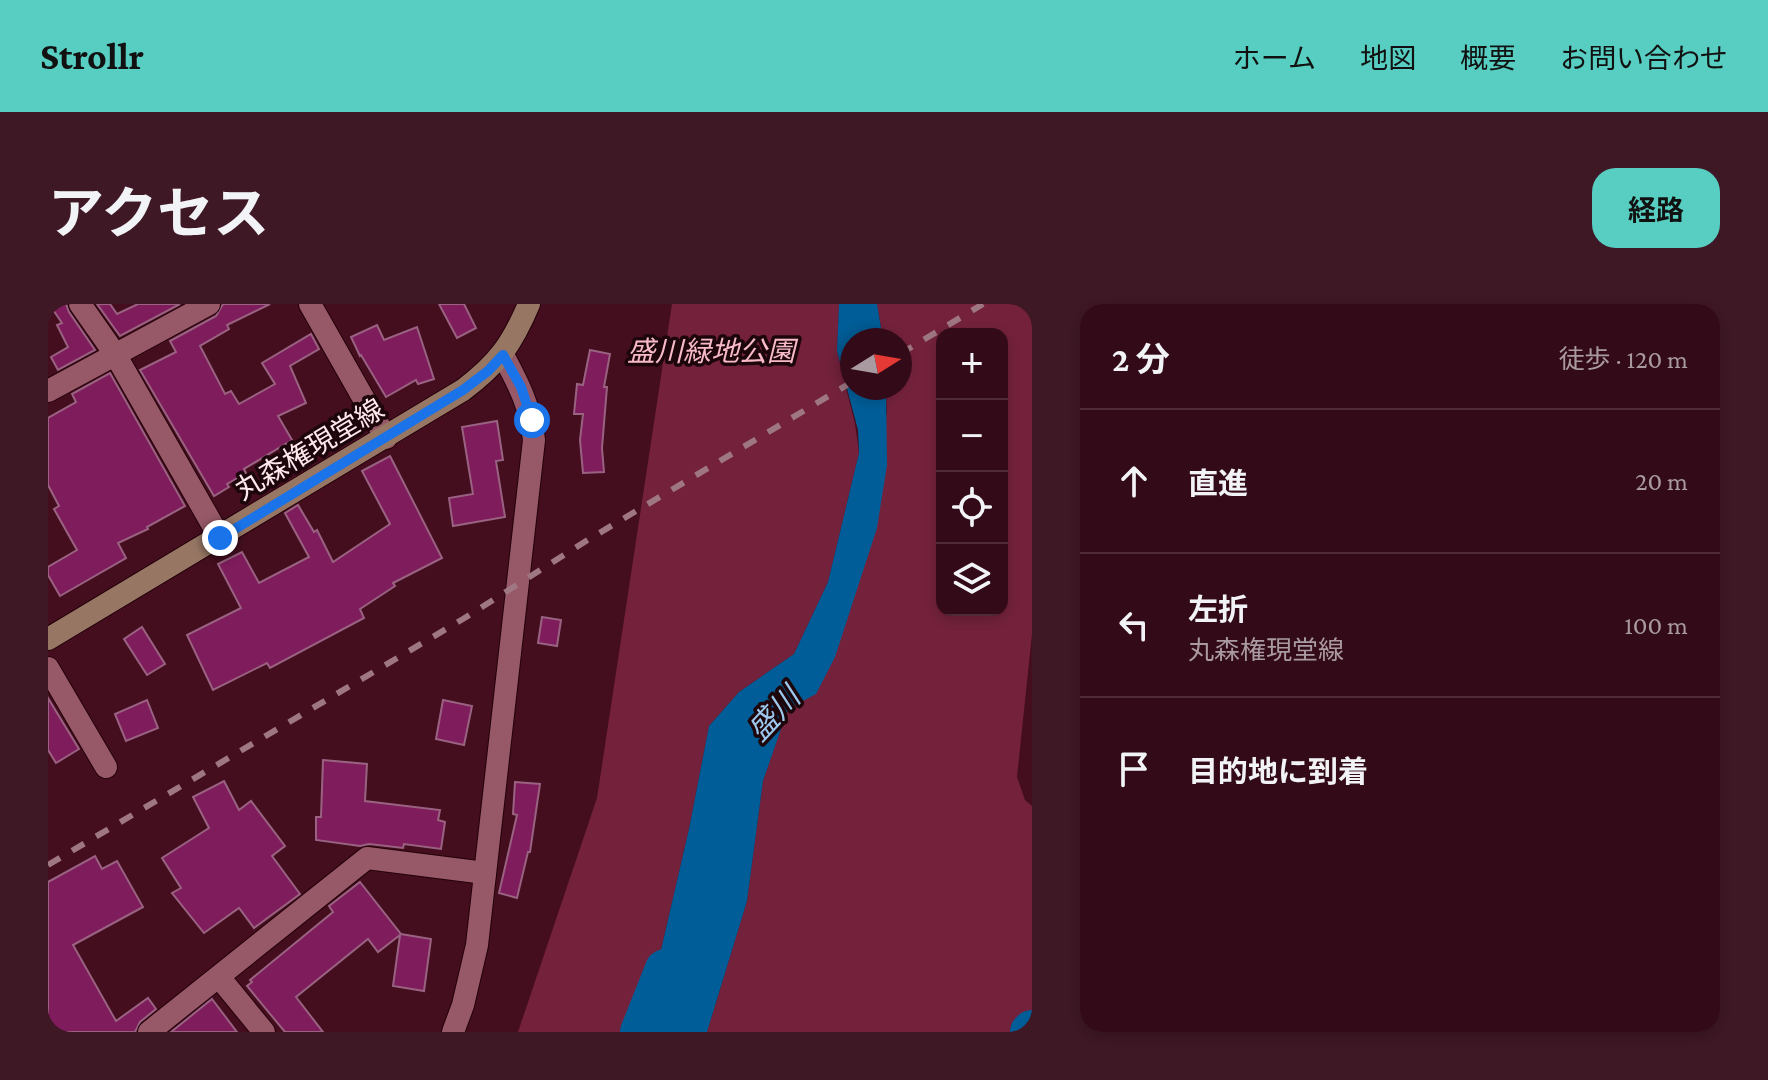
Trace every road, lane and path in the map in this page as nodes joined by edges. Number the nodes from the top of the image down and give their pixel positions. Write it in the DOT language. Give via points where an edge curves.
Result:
graph roads {
  1 [pos="80,304"];
  2 [pos="209,304"];
  3 [pos="310,304"];
  4 [pos="529,304"];
  5 [pos="115,354"];
  6 [pos="503,355"];
  7 [pos="48,391"];
  8 [pos="386,438"];
  9 [pos="220,538"];
  10 [pos="48,639"];
  11 [pos="48,668"];
  12 [pos="106,767"];
  13 [pos="485,873"];
  14 [pos="219,977"];
  15 [pos="149,1032"];
  16 [pos="264,1032"];
  17 [pos="453,1032"];
  1 -- 5 [label="street"];
  2 -- 5 [label="street"];
  3 -- 8 [label="street"];
  4 -- 6 [label="main road, 丸森権現堂線"];
  5 -- 7 [label="street"];
  5 -- 9 [label="street"];
  6 -- 8 [label="main road, 丸森権現堂線" via="463,390"];
  6 -- 13 [label="street" via="521,387 534,440"];
  8 -- 9 [label="main road, 丸森権現堂線"];
  9 -- 10 [label="main road, 丸森権現堂線"];
  11 -- 12 [label="street"];
  13 -- 14 [label="street" via="367,858"];
  13 -- 17 [label="street" via="477,945"];
  14 -- 15 [label="street"];
  14 -- 16 [label="street"];
}
